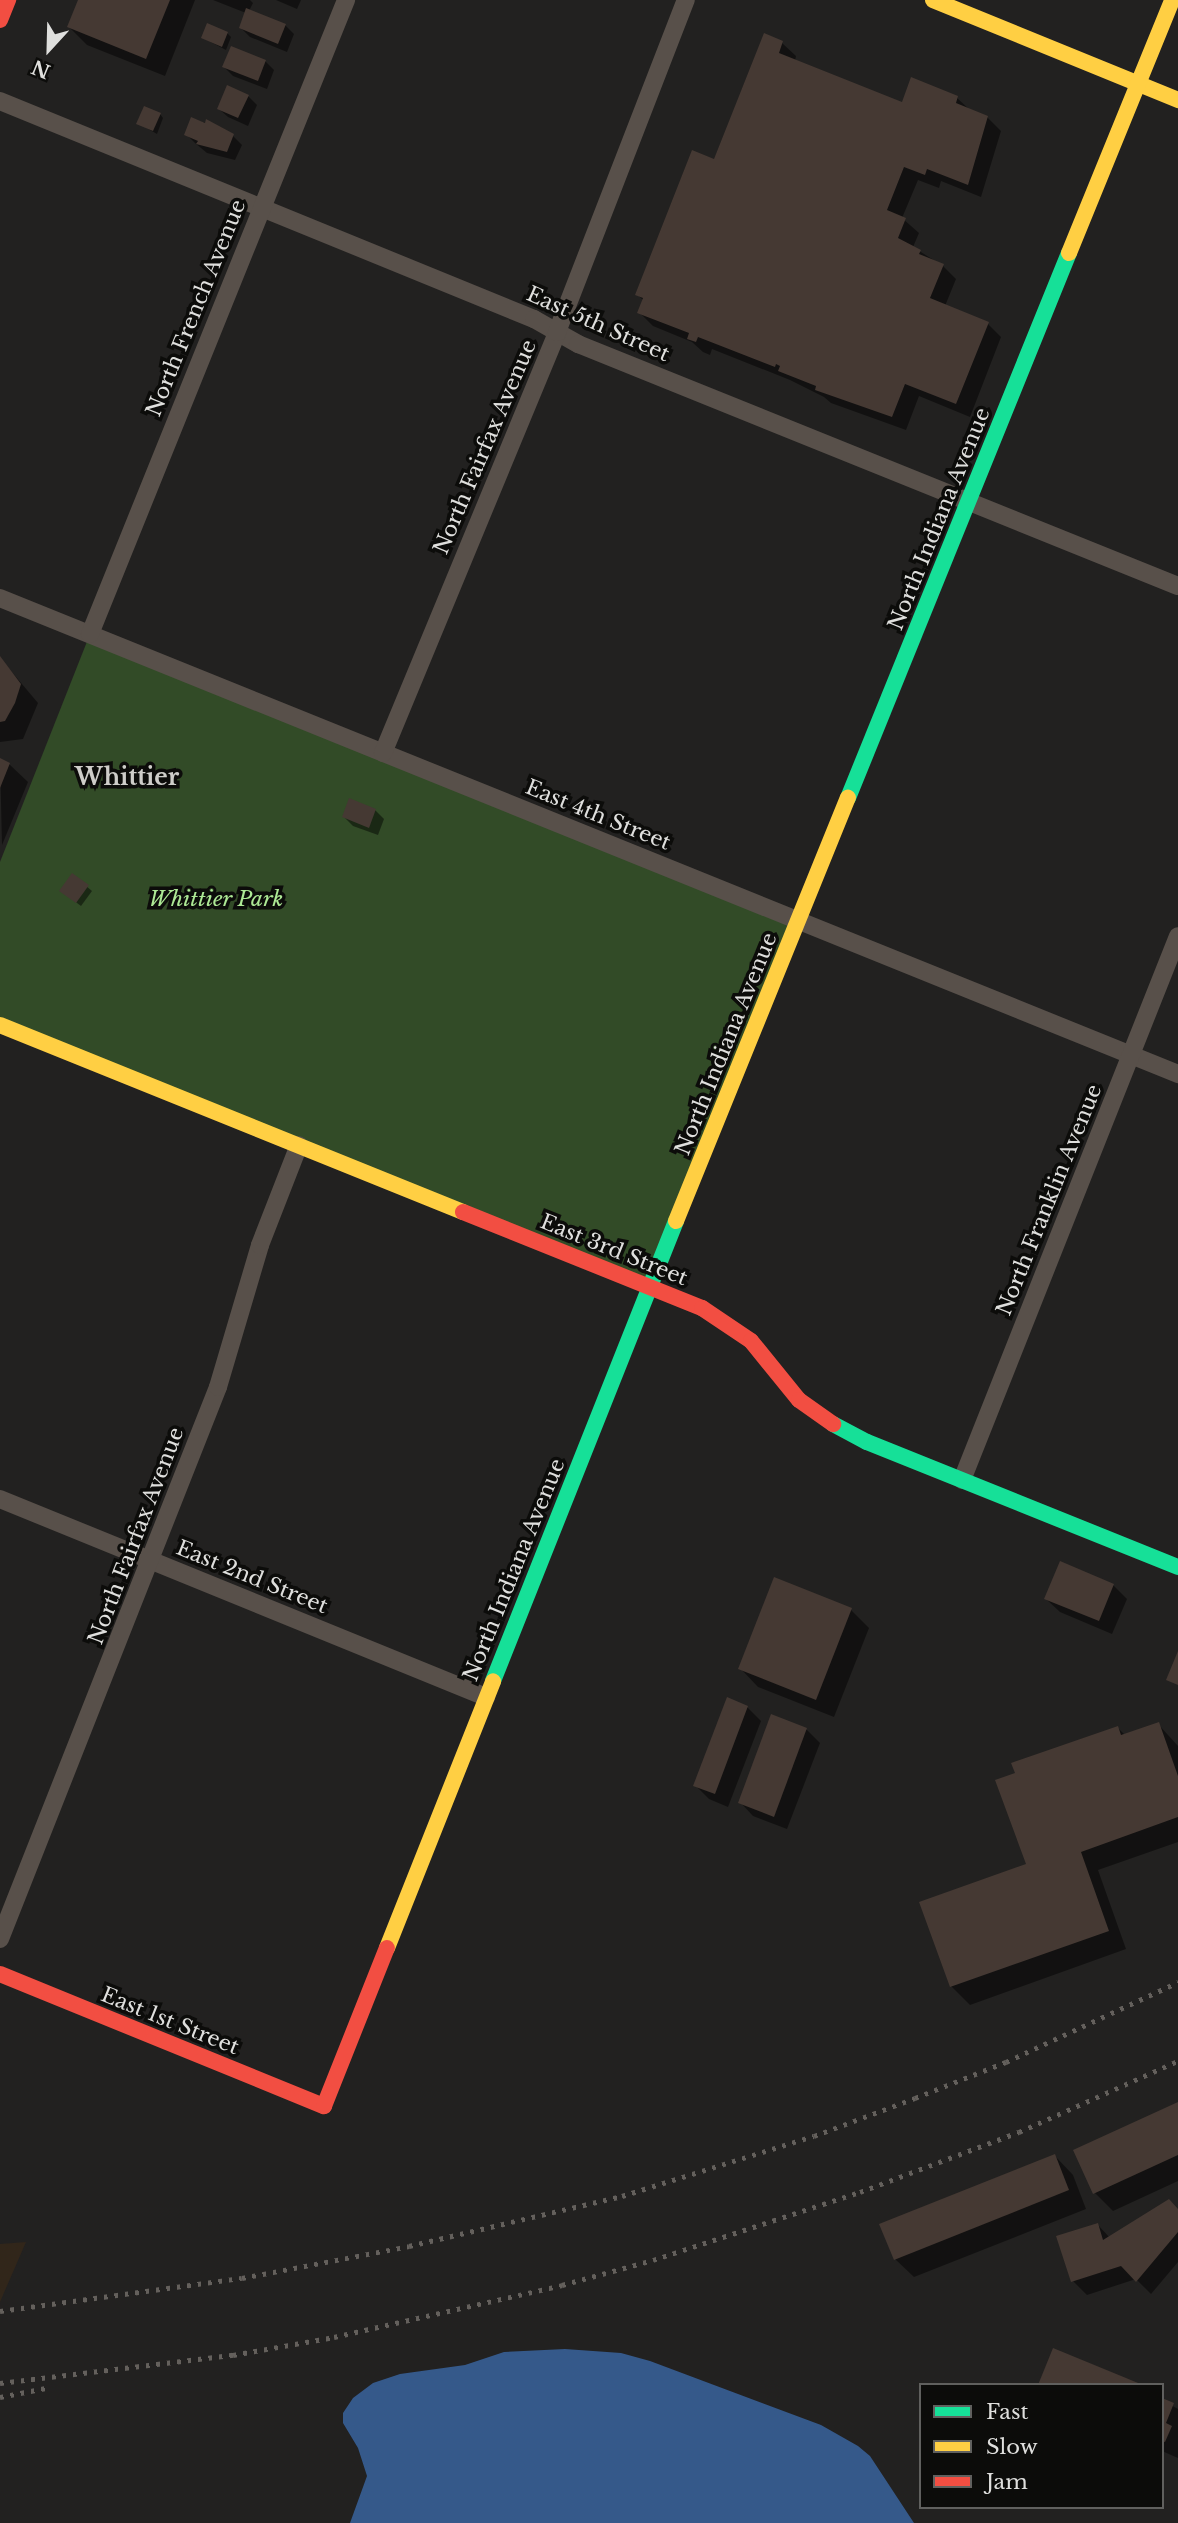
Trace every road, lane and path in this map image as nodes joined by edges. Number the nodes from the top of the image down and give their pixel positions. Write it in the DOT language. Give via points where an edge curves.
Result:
graph roads {
  1 [pos="346,0"];
  2 [pos="686,0"];
  3 [pos="933,0"];
  4 [pos="1172,0"];
  5 [pos="1138,84"];
  6 [pos="1178,100"];
  7 [pos="0,101"];
  8 [pos="261,208"];
  9 [pos="557,332"];
  10 [pos="969,501"];
  11 [pos="1178,586"];
  12 [pos="0,598"];
  13 [pos="90,634"];
  14 [pos="383,753"];
  15 [pos="799,920"];
  16 [pos="1178,936"];
  17 [pos="0,1025"];
  18 [pos="1131,1055"];
  19 [pos="1178,1074"];
  20 [pos="299,1144"];
  21 [pos="650,1286"];
  22 [pos="962,1480"];
  23 [pos="0,1499"];
  24 [pos="152,1560"];
  25 [pos="1178,1567"];
  26 [pos="486,1697"];
  27 [pos="0,1939"];
  28 [pos="0,1974"];
  29 [pos="324,2106"];
  1 -- 8 [label="street, North French Avenue"];
  2 -- 9 [label="street, North Fairfax Avenue"];
  3 -- 5 [label="street"];
  4 -- 5 [label="street, North Indiana Avenue"];
  5 -- 6 [label="street"];
  5 -- 10 [label="street, North Indiana Avenue"];
  7 -- 8 [label="street, East 5th Street"];
  8 -- 9 [label="street, East 5th Street"];
  8 -- 13 [label="street, North French Avenue"];
  9 -- 10 [label="street, East 5th Street"];
  9 -- 14 [label="street, North Fairfax Avenue"];
  10 -- 11 [label="street, East 5th Street"];
  10 -- 15 [label="street, North Indiana Avenue"];
  12 -- 13 [label="street, East 4th Street"];
  13 -- 14 [label="street, East 4th Street"];
  14 -- 15 [label="street, East 4th Street"];
  15 -- 18 [label="street, East 4th Street"];
  15 -- 21 [label="street, North Indiana Avenue"];
  16 -- 18 [label="street, North Franklin Avenue"];
  17 -- 20 [label="street, East 3rd Street"];
  18 -- 19 [label="street, East 4th Street"];
  18 -- 22 [label="street, North Franklin Avenue"];
  20 -- 21 [label="street, East 3rd Street"];
  20 -- 24 [label="street, North Fairfax Avenue" via="260,1245 218,1387"];
  21 -- 22 [label="street, East 3rd Street" via="702,1308 738,1331 821,1418"];
  21 -- 26 [label="street, North Indiana Avenue"];
  22 -- 25 [label="street, East 3rd Street"];
  23 -- 24 [label="street, East 2nd Street"];
  24 -- 26 [label="street, East 2nd Street"];
  24 -- 27 [label="street, North Fairfax Avenue"];
  26 -- 29 [label="street, North Indiana Avenue"];
  28 -- 29 [label="street, East 1st Street"];
}
